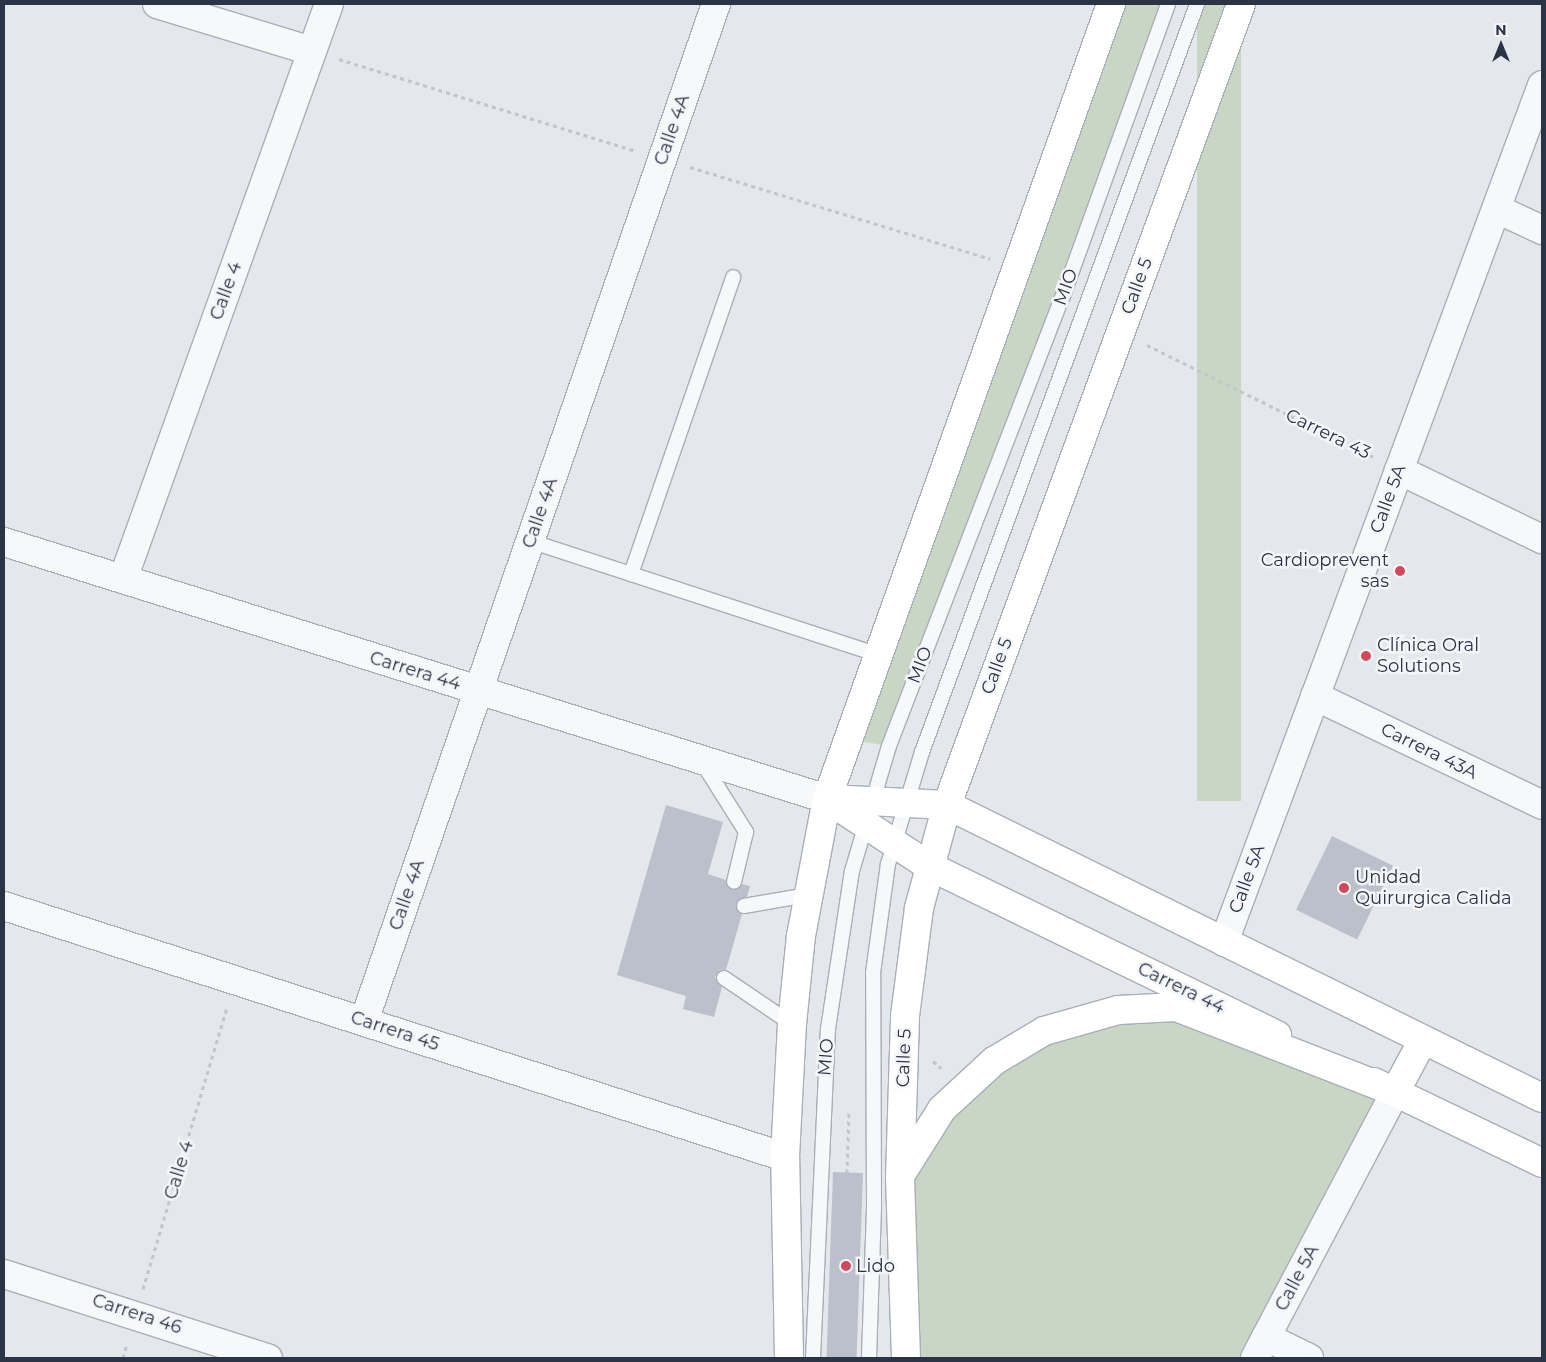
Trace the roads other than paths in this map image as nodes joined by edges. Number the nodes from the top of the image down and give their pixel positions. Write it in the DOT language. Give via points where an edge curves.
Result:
graph roads {
  1 [pos="157,4"];
  2 [pos="329,4"];
  3 [pos="716,4"];
  4 [pos="1111,4"];
  5 [pos="1168,4"];
  6 [pos="1198,4"];
  7 [pos="1241,4"];
  8 [pos="312,51"];
  9 [pos="1542,85"];
  10 [pos="1497,209"];
  11 [pos="1542,230"];
  12 [pos="733,277"];
  13 [pos="1399,470"];
  14 [pos="1542,539"];
  15 [pos="530,541"];
  16 [pos="4,542"];
  17 [pos="631,574"];
  18 [pos="123,579"];
  19 [pos="879,655"];
  20 [pos="478,690"];
  21 [pos="1315,696"];
  22 [pos="702,761"];
  23 [pos="827,799"];
  24 [pos="904,803"];
  25 [pos="947,805"];
  26 [pos="1542,805"];
  27 [pos="868,813"];
  28 [pos="893,842"];
  29 [pos="930,866"];
  30 [pos="734,882"];
  31 [pos="808,895"];
  32 [pos="4,906"];
  33 [pos="744,906"];
  34 [pos="1224,942"];
  35 [pos="724,978"];
  36 [pos="364,1021"];
  37 [pos="792,1024"];
  38 [pos="1423,1040"];
  39 [pos="1396,1092"];
  40 [pos="1542,1098"];
  41 [pos="785,1158"];
  42 [pos="1542,1163"];
  43 [pos="900,1177"];
  44 [pos="4,1274"];
  45 [pos="1260,1348"];
  46 [pos="268,1358"];
  47 [pos="789,1358"];
  48 [pos="813,1358"];
  49 [pos="869,1358"];
  50 [pos="906,1358"];
  51 [pos="1309,1358"];
  1 -- 8 [label="street"];
  2 -- 8 [label="street, Calle 4"];
  3 -- 15 [label="street, Calle 4A"];
  4 -- 19 [label="main road"];
  5 -- 27 [label="lane, MIO" via="1063,296 889,746"];
  6 -- 24 [label="lane, MIO"];
  7 -- 25 [label="main road, Calle 5"];
  8 -- 18 [label="street, Calle 4"];
  9 -- 10 [label="street, Calle 5A"];
  10 -- 11 [label="street"];
  10 -- 13 [label="street, Calle 5A"];
  12 -- 17 [label="lane"];
  13 -- 14 [label="street"];
  13 -- 21 [label="street, Calle 5A"];
  15 -- 17 [label="lane"];
  15 -- 20 [label="street, Calle 4A"];
  16 -- 18 [label="street, Carrera 44"];
  17 -- 19 [label="lane"];
  18 -- 20 [label="street, Carrera 44"];
  19 -- 23 [label="main road"];
  20 -- 22 [label="street, Carrera 44"];
  20 -- 36 [label="street, Calle 4A"];
  21 -- 26 [label="street, Carrera 43A"];
  21 -- 34 [label="street, Calle 5A"];
  22 -- 23 [label="street, Carrera 44"];
  22 -- 30 [label="lane" via="746,832"];
  23 -- 27 [label="main road, Carrera 44"];
  23 -- 31 [label="main road"];
  24 -- 25 [label="main road, Carrera 44"];
  24 -- 27 [label="main road, Carrera 44"];
  24 -- 28 [label="lane, MIO"];
  25 -- 29 [label="main road, Calle 5"];
  25 -- 34 [label="main road, Carrera 44"];
  27 -- 28 [label="main road, Carrera 44"];
  27 -- 48 [label="lane, MIO" via="842,922 828,1029"];
  28 -- 29 [label="main road, Carrera 44"];
  28 -- 49 [label="lane, MIO" via="882,888 873,972 874,1207"];
  29 -- 39 [label="main road, Carrera 44"];
  29 -- 43 [label="main road, Calle 5" via="919,908 905,1016"];
  31 -- 33 [label="lane"];
  31 -- 37 [label="main road"];
  32 -- 36 [label="street, Carrera 45"];
  34 -- 38 [label="main road, Carrera 44"];
  35 -- 37 [label="lane"];
  36 -- 41 [label="street, Carrera 45"];
  37 -- 41 [label="main road"];
  38 -- 39 [label="main road"];
  38 -- 40 [label="main road, Carrera 44"];
  39 -- 42 [label="main road, Carrera 44"];
  39 -- 43 [label="main road" via="1176,1007 1118,1010 1044,1031 979,1072 932,1122"];
  39 -- 45 [label="street, Calle 5A"];
  41 -- 47 [label="main road"];
  43 -- 50 [label="main road, Calle 5"];
  44 -- 46 [label="street, Carrera 46" via="136,1313"];
  45 -- 51 [label="street"];
}
